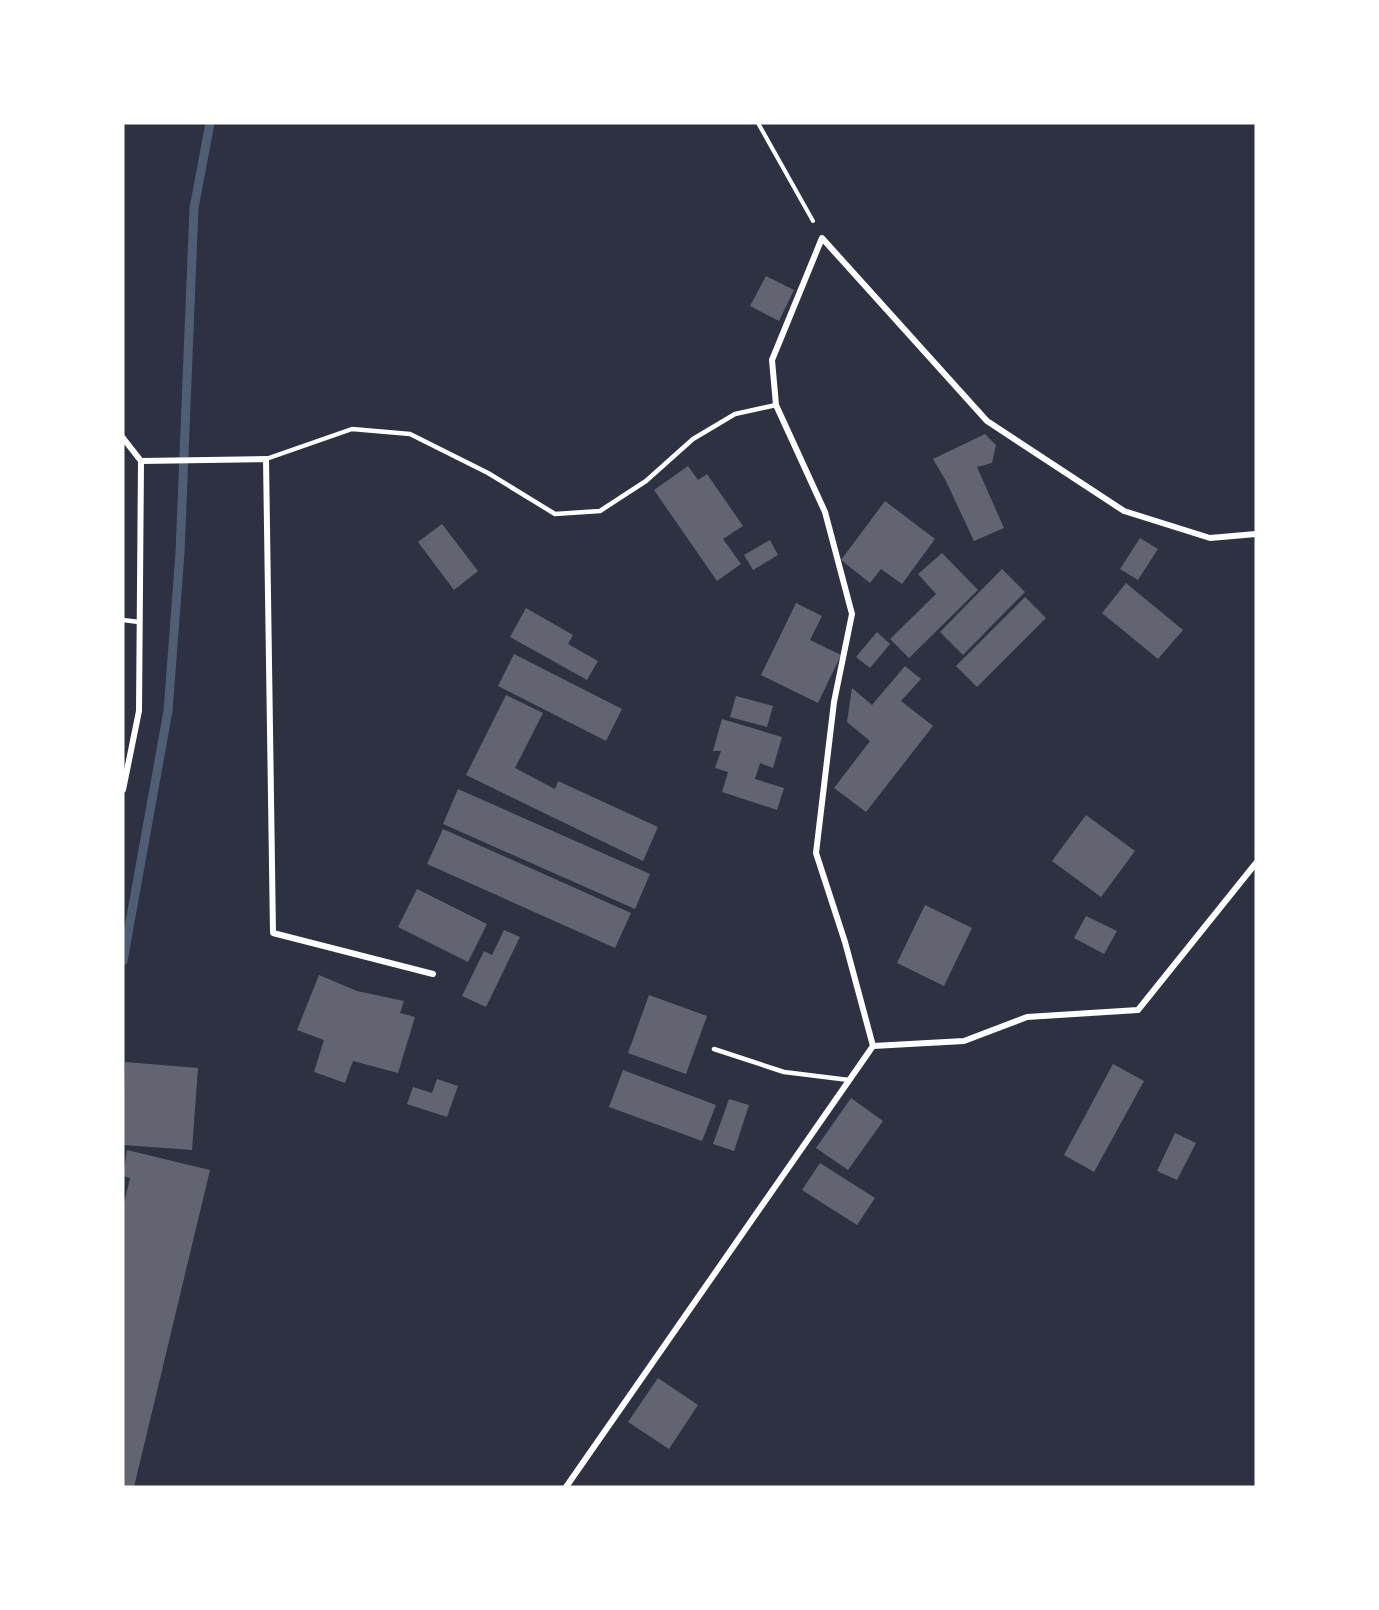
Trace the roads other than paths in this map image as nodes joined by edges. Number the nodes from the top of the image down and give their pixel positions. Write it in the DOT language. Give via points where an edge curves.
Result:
graph roads {
  1 [pos="776,405"];
  2 [pos="123,438"];
  3 [pos="266,459"];
  4 [pos="141,461"];
  5 [pos="1256,534"];
  6 [pos="123,620"];
  7 [pos="140,622"];
  8 [pos="126,759"];
  9 [pos="123,790"];
  10 [pos="1256,863"];
  11 [pos="433,974"];
  12 [pos="873,1046"];
  13 [pos="714,1049"];
  14 [pos="849,1080"];
  15 [pos="566,1487"];
  1 -- 3 [label="lane" via="735,414 693,440 646,481 600,511 555,514 488,473 410,434 352,429"];
  1 -- 5 [label="street" via="772,360 822,238 987,421 1124,511 1210,538"];
  1 -- 12 [label="street" via="825,512 852,614 834,702 816,853"];
  2 -- 4 [label="street"];
  3 -- 4 [label="street"];
  3 -- 11 [label="street" via="273,933"];
  4 -- 7 [label="street"];
  6 -- 7 [label="lane"];
  7 -- 8 [label="street" via="139,711"];
  8 -- 9 [label="street"];
  10 -- 12 [label="street" via="1138,1010 1027,1017 964,1041"];
  12 -- 14 [label="street"];
  13 -- 14 [label="lane" via="784,1072"];
  14 -- 15 [label="street"];
}
